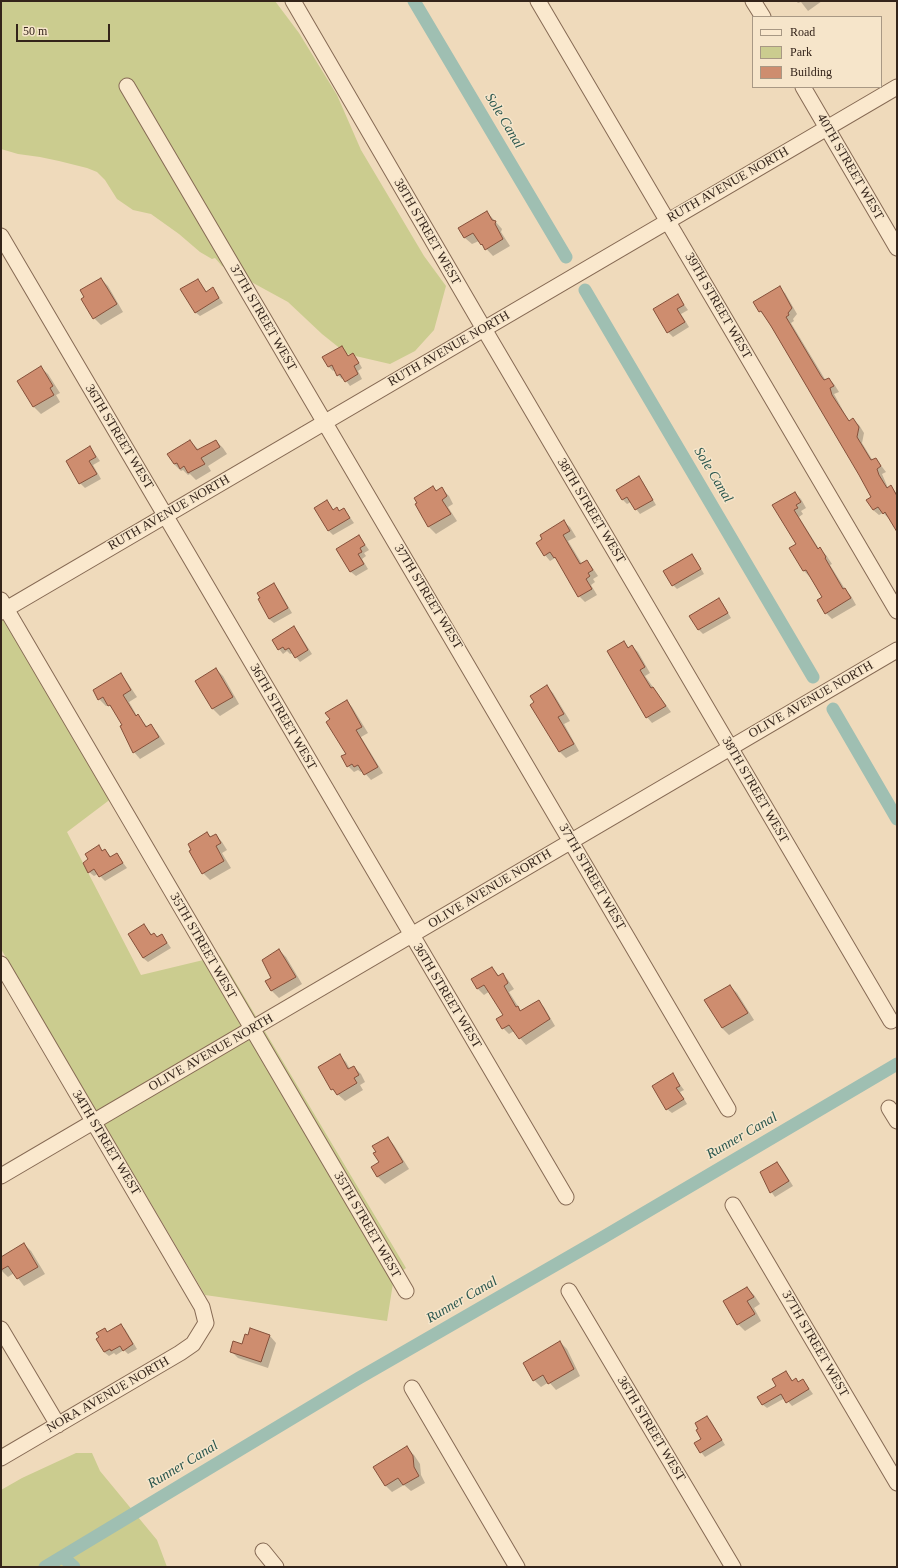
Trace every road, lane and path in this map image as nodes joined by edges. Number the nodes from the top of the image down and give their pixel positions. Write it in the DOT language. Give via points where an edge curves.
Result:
graph roads {
  1 [pos="293,1"];
  2 [pos="538,1"];
  3 [pos="753,1"];
  4 [pos="762,16"];
  5 [pos="128,86"];
  6 [pos="897,87"];
  7 [pos="804,88"];
  8 [pos="827,128"];
  9 [pos="668,220"];
  10 [pos="1,236"];
  11 [pos="897,248"];
  12 [pos="484,330"];
  13 [pos="324,422"];
  14 [pos="165,515"];
  15 [pos="3,607"];
  16 [pos="897,611"];
  17 [pos="897,650"];
  18 [pos="731,748"];
  19 [pos="571,841"];
  20 [pos="411,936"];
  21 [pos="1,964"];
  22 [pos="891,1021"];
  23 [pos="252,1029"];
  24 [pos="889,1108"];
  25 [pos="728,1109"];
  26 [pos="897,1121"];
  27 [pos="94,1122"];
  28 [pos="1,1176"];
  29 [pos="566,1197"];
  30 [pos="734,1206"];
  31 [pos="406,1291"];
  32 [pos="569,1291"];
  33 [pos="206,1323"];
  34 [pos="1,1329"];
  35 [pos="412,1388"];
  36 [pos="58,1425"];
  37 [pos="1,1458"];
  38 [pos="897,1483"];
  39 [pos="263,1551"];
  40 [pos="276,1567"];
  41 [pos="517,1567"];
  42 [pos="732,1567"];
  1 -- 12 [label="street, 38TH STREET WEST"];
  2 -- 9 [label="street, 39TH STREET WEST"];
  3 -- 4 [label="street"];
  5 -- 13 [label="street, 37TH STREET WEST"];
  6 -- 8 [label="street, RUTH AVENUE NORTH"];
  7 -- 8 [label="street, 40TH STREET WEST"];
  8 -- 9 [label="street, RUTH AVENUE NORTH"];
  8 -- 11 [label="street, 40TH STREET WEST"];
  9 -- 12 [label="street, RUTH AVENUE NORTH"];
  9 -- 16 [label="street, 39TH STREET WEST"];
  10 -- 14 [label="street, 36TH STREET WEST"];
  12 -- 13 [label="street, RUTH AVENUE NORTH"];
  12 -- 18 [label="street, 38TH STREET WEST"];
  13 -- 14 [label="street, RUTH AVENUE NORTH"];
  13 -- 19 [label="street, 37TH STREET WEST"];
  14 -- 15 [label="street, RUTH AVENUE NORTH"];
  14 -- 20 [label="street, 36TH STREET WEST"];
  15 -- 23 [label="street, 35TH STREET WEST"];
  17 -- 18 [label="street, OLIVE AVENUE NORTH"];
  18 -- 19 [label="street, OLIVE AVENUE NORTH"];
  18 -- 22 [label="street, 38TH STREET WEST"];
  19 -- 20 [label="street, OLIVE AVENUE NORTH"];
  19 -- 25 [label="street, 37TH STREET WEST"];
  20 -- 23 [label="street, OLIVE AVENUE NORTH"];
  20 -- 29 [label="street, 36TH STREET WEST"];
  21 -- 27 [label="street, 34TH STREET WEST"];
  23 -- 27 [label="street, OLIVE AVENUE NORTH"];
  23 -- 31 [label="street, 35TH STREET WEST"];
  24 -- 26 [label="street"];
  27 -- 28 [label="street, OLIVE AVENUE NORTH"];
  27 -- 33 [label="street, 34TH STREET WEST" via="202,1307"];
  30 -- 38 [label="street, 37TH STREET WEST"];
  32 -- 42 [label="street, 36TH STREET WEST"];
  33 -- 36 [label="street, NORA AVENUE NORTH" via="193,1344"];
  34 -- 36 [label="street"];
  35 -- 41 [label="street"];
  36 -- 37 [label="street, NORA AVENUE NORTH"];
  39 -- 40 [label="street"];
}
